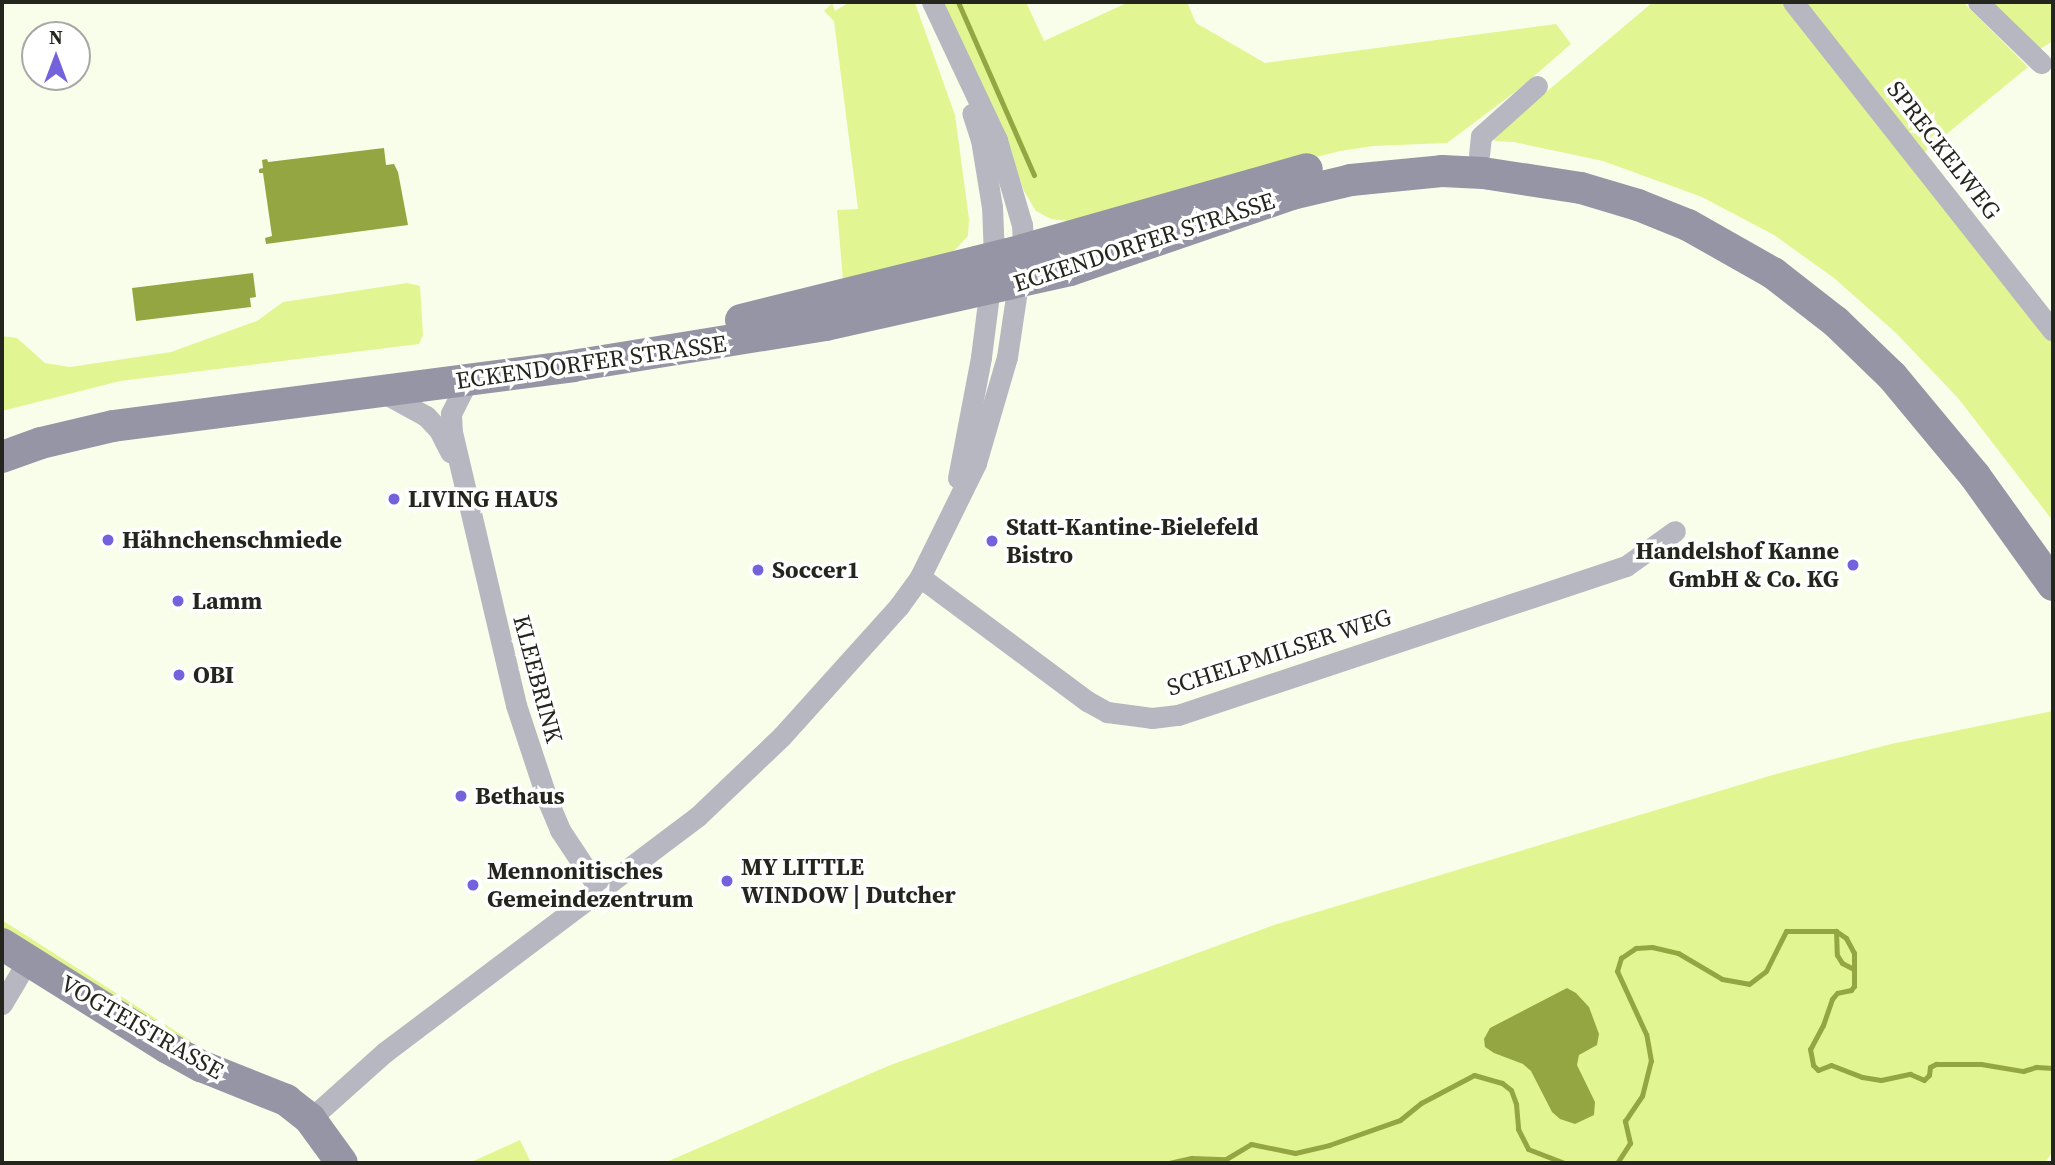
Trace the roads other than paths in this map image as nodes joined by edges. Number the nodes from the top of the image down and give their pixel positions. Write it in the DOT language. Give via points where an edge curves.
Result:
graph roads {
  1 [pos="932,2"];
  2 [pos="1793,2"];
  3 [pos="1978,2"];
  4 [pos="950,42"];
  5 [pos="2041,63"];
  6 [pos="1537,86"];
  7 [pos="1479,155"];
  8 [pos="1008,253"];
  9 [pos="1002,287"];
  10 [pos="2053,331"];
  11 [pos="468,380"];
  12 [pos="380,391"];
  13 [pos="2,436"];
  14 [pos="2,457"];
  15 [pos="458,467"];
  16 [pos="1675,531"];
  17 [pos="2053,552"];
  18 [pos="920,578"];
  19 [pos="2053,585"];
  20 [pos="601,892"];
  21 [pos="15,952"];
  22 [pos="2,1004"];
  23 [pos="310,1119"];
  24 [pos="342,1163"];
  1 -- 4 [label="street"];
  2 -- 10 [label="street, SPRECKELWEG"];
  3 -- 5 [label="street"];
  4 -- 8 [label="street" via="981,140 992,207"];
  4 -- 8 [label="street" via="998,140 1022,225"];
  6 -- 7 [label="street" via="1481,136"];
  7 -- 8 [label="main road, ECKENDORFER STRASSE" via="1399,155 1329,164"];
  7 -- 17 [label="main road, ECKENDORFER STRASSE" via="1590,172 1653,191 1783,256 1848,306 1905,362"];
  8 -- 9 [label="street"];
  8 -- 9 [label="street"];
  8 -- 13 [label="main road, ECKENDORFER STRASSE" via="724,324 115,408"];
  9 -- 11 [label="main road, ECKENDORFER STRASSE" via="740,340"];
  9 -- 18 [label="street" via="981,358 962,463 935,550"];
  9 -- 19 [label="main road, ECKENDORFER STRASSE" via="1070,270 1292,194 1351,180 1431,172 1483,173 1581,188 1688,225 1773,273 1836,322 1892,376 1975,476"];
  11 -- 12 [label="main road, ECKENDORFER STRASSE"];
  11 -- 15 [label="street, KLEEBRINK" via="451,414"];
  12 -- 14 [label="main road, ECKENDORFER STRASSE" via="113,426"];
  12 -- 15 [label="street, KLEEBRINK" via="426,416 439,430"];
  15 -- 20 [label="street, KLEEBRINK" via="526,739 560,830"];
  16 -- 18 [label="street, SCHELPMILSER WEG" via="1626,566 1178,715 1152,718 1107,712 1087,701"];
  18 -- 20 [label="street" via="782,736 697,817"];
  20 -- 23 [label="street" via="385,1052"];
  21 -- 22 [label="street"];
  21 -- 23 [label="main road, VOGTEISTRASSE" via="168,1048 277,1096"];
  23 -- 24 [label="main road, VOGTEISTRASSE"];
}
